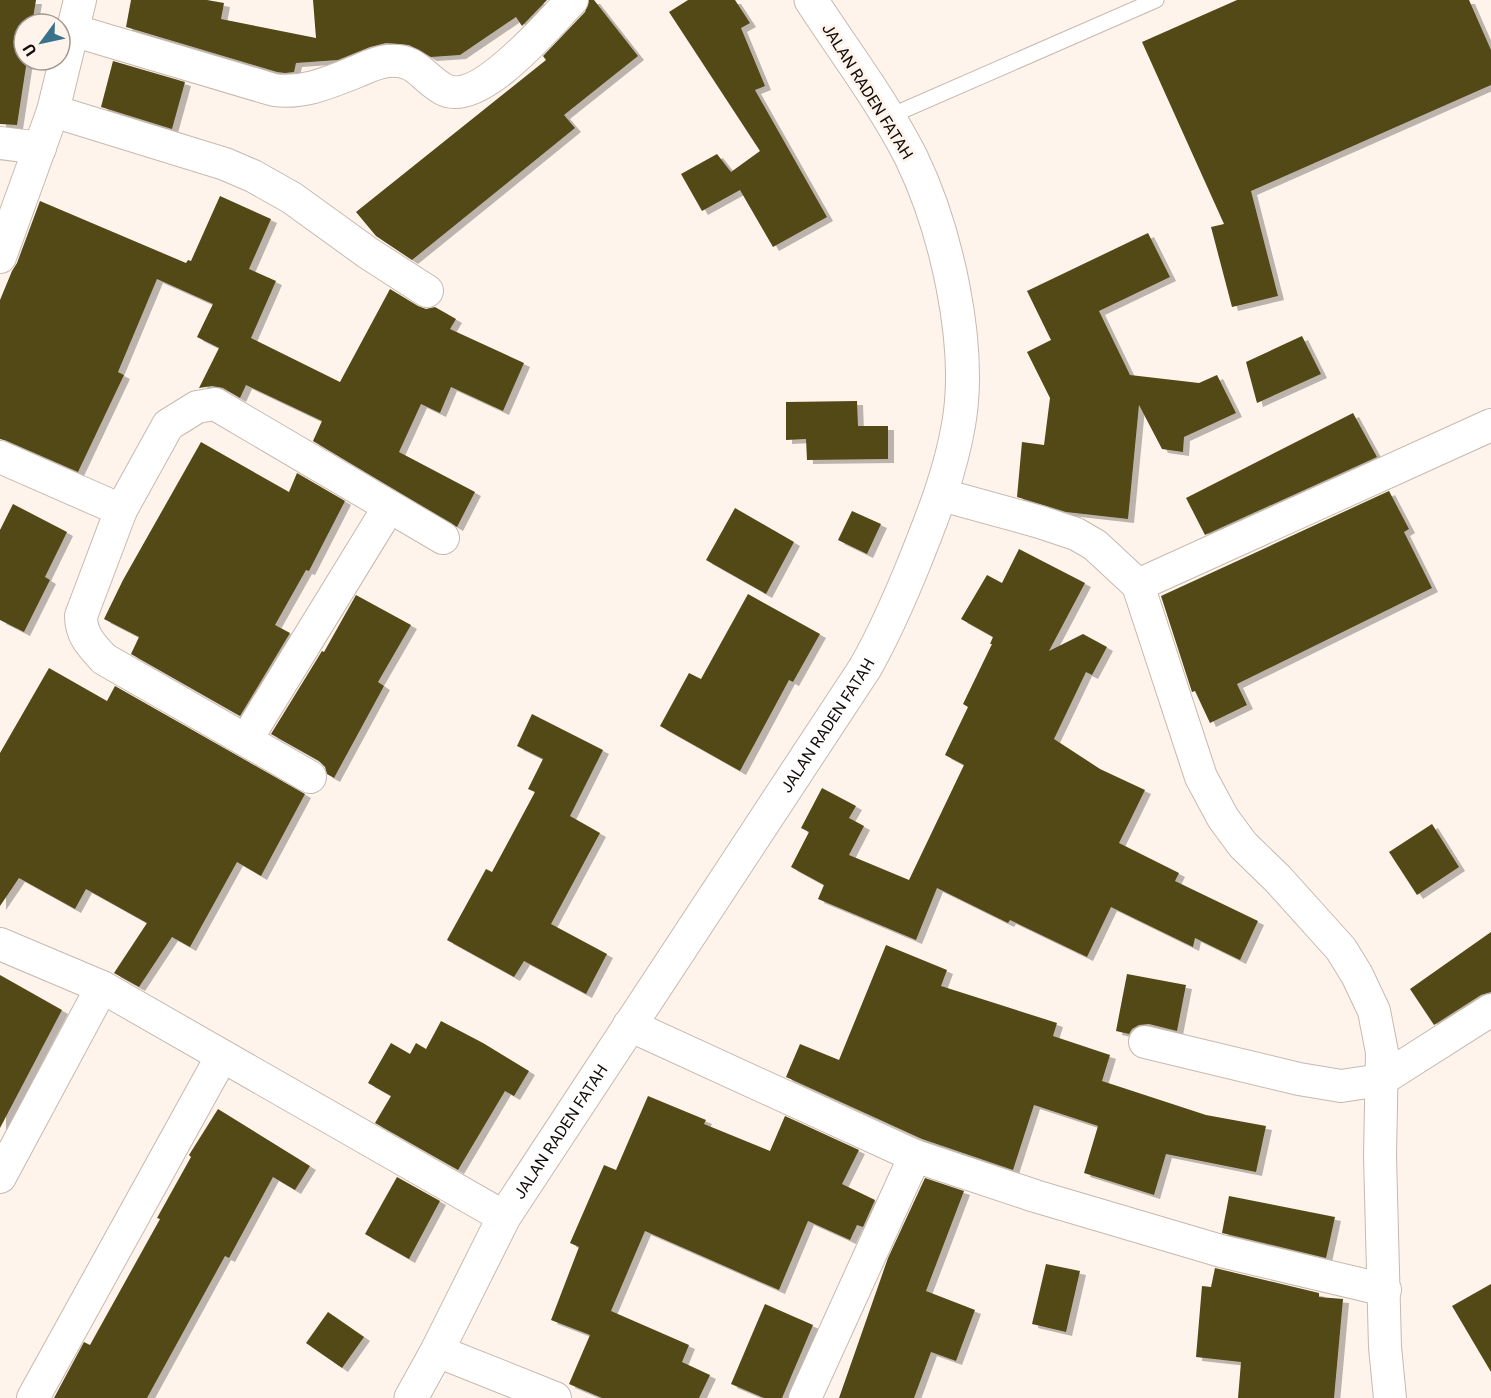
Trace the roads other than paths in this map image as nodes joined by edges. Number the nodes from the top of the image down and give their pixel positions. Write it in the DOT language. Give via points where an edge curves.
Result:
graph roads {
  1 [pos="80,0"];
  2 [pos="572,0"];
  3 [pos="811,0"];
  4 [pos="1156,0"];
  5 [pos="72,30"];
  6 [pos="62,72"];
  7 [pos="53,111"];
  8 [pos="888,117"];
  9 [pos="0,143"];
  10 [pos="40,148"];
  11 [pos="0,257"];
  12 [pos="427,291"];
  13 [pos="1491,425"];
  14 [pos="0,457"];
  15 [pos="942,495"];
  16 [pos="389,507"];
  17 [pos="121,510"];
  18 [pos="443,538"];
  19 [pos="1138,585"];
  20 [pos="246,740"];
  21 [pos="310,777"];
  22 [pos="0,944"];
  23 [pos="102,987"];
  24 [pos="1491,1010"];
  25 [pos="629,1025"];
  26 [pos="1145,1042"];
  27 [pos="222,1056"];
  28 [pos="1381,1080"];
  29 [pos="915,1156"];
  30 [pos="0,1177"];
  31 [pos="504,1217"];
  32 [pos="1384,1290"];
  33 [pos="437,1351"];
  34 [pos="33,1398"];
  35 [pos="411,1398"];
  36 [pos="555,1398"];
  37 [pos="805,1398"];
  38 [pos="1390,1398"];
  1 -- 5 [label="street"];
  2 -- 5 [label="street" via="500,72 475,88 453,92 401,60 375,64 309,89 274,90"];
  3 -- 8 [label="highway, JALAN RADEN FATAH"];
  4 -- 8 [label="lane"];
  6 -- 7 [label="street"];
  7 -- 10 [label="street"];
  7 -- 12 [label="street" via="253,176 292,198"];
  8 -- 15 [label="highway, JALAN RADEN FATAH" via="928,195 958,316 963,365 959,422"];
  9 -- 10 [label="street"];
  10 -- 11 [label="street"];
  13 -- 19 [label="street"];
  14 -- 17 [label="street"];
  15 -- 19 [label="street" via="1076,534 1095,545"];
  15 -- 25 [label="highway, JALAN RADEN FATAH" via="884,636"];
  16 -- 17 [label="street" via="216,404 197,407 168,425"];
  16 -- 18 [label="street"];
  16 -- 20 [label="street"];
  17 -- 20 [label="street" via="81,616 85,637 104,659"];
  19 -- 28 [label="street" via="1201,777 1223,818 1244,845 1341,949 1357,975 1374,1011 1382,1052"];
  20 -- 21 [label="street"];
  22 -- 23 [label="street"];
  23 -- 27 [label="street"];
  23 -- 30 [label="street"];
  24 -- 28 [label="street"];
  25 -- 29 [label="street"];
  25 -- 31 [label="highway, JALAN RADEN FATAH"];
  26 -- 28 [label="street" via="1317,1083 1341,1086"];
  27 -- 31 [label="street"];
  27 -- 34 [label="street"];
  28 -- 32 [label="street"];
  29 -- 32 [label="street" via="1221,1251"];
  29 -- 37 [label="street"];
  31 -- 33 [label="highway, JALAN RADEN FATAH"];
  32 -- 38 [label="street"];
  33 -- 35 [label="highway, JALAN RADEN FATAH"];
  33 -- 36 [label="street"];
}
